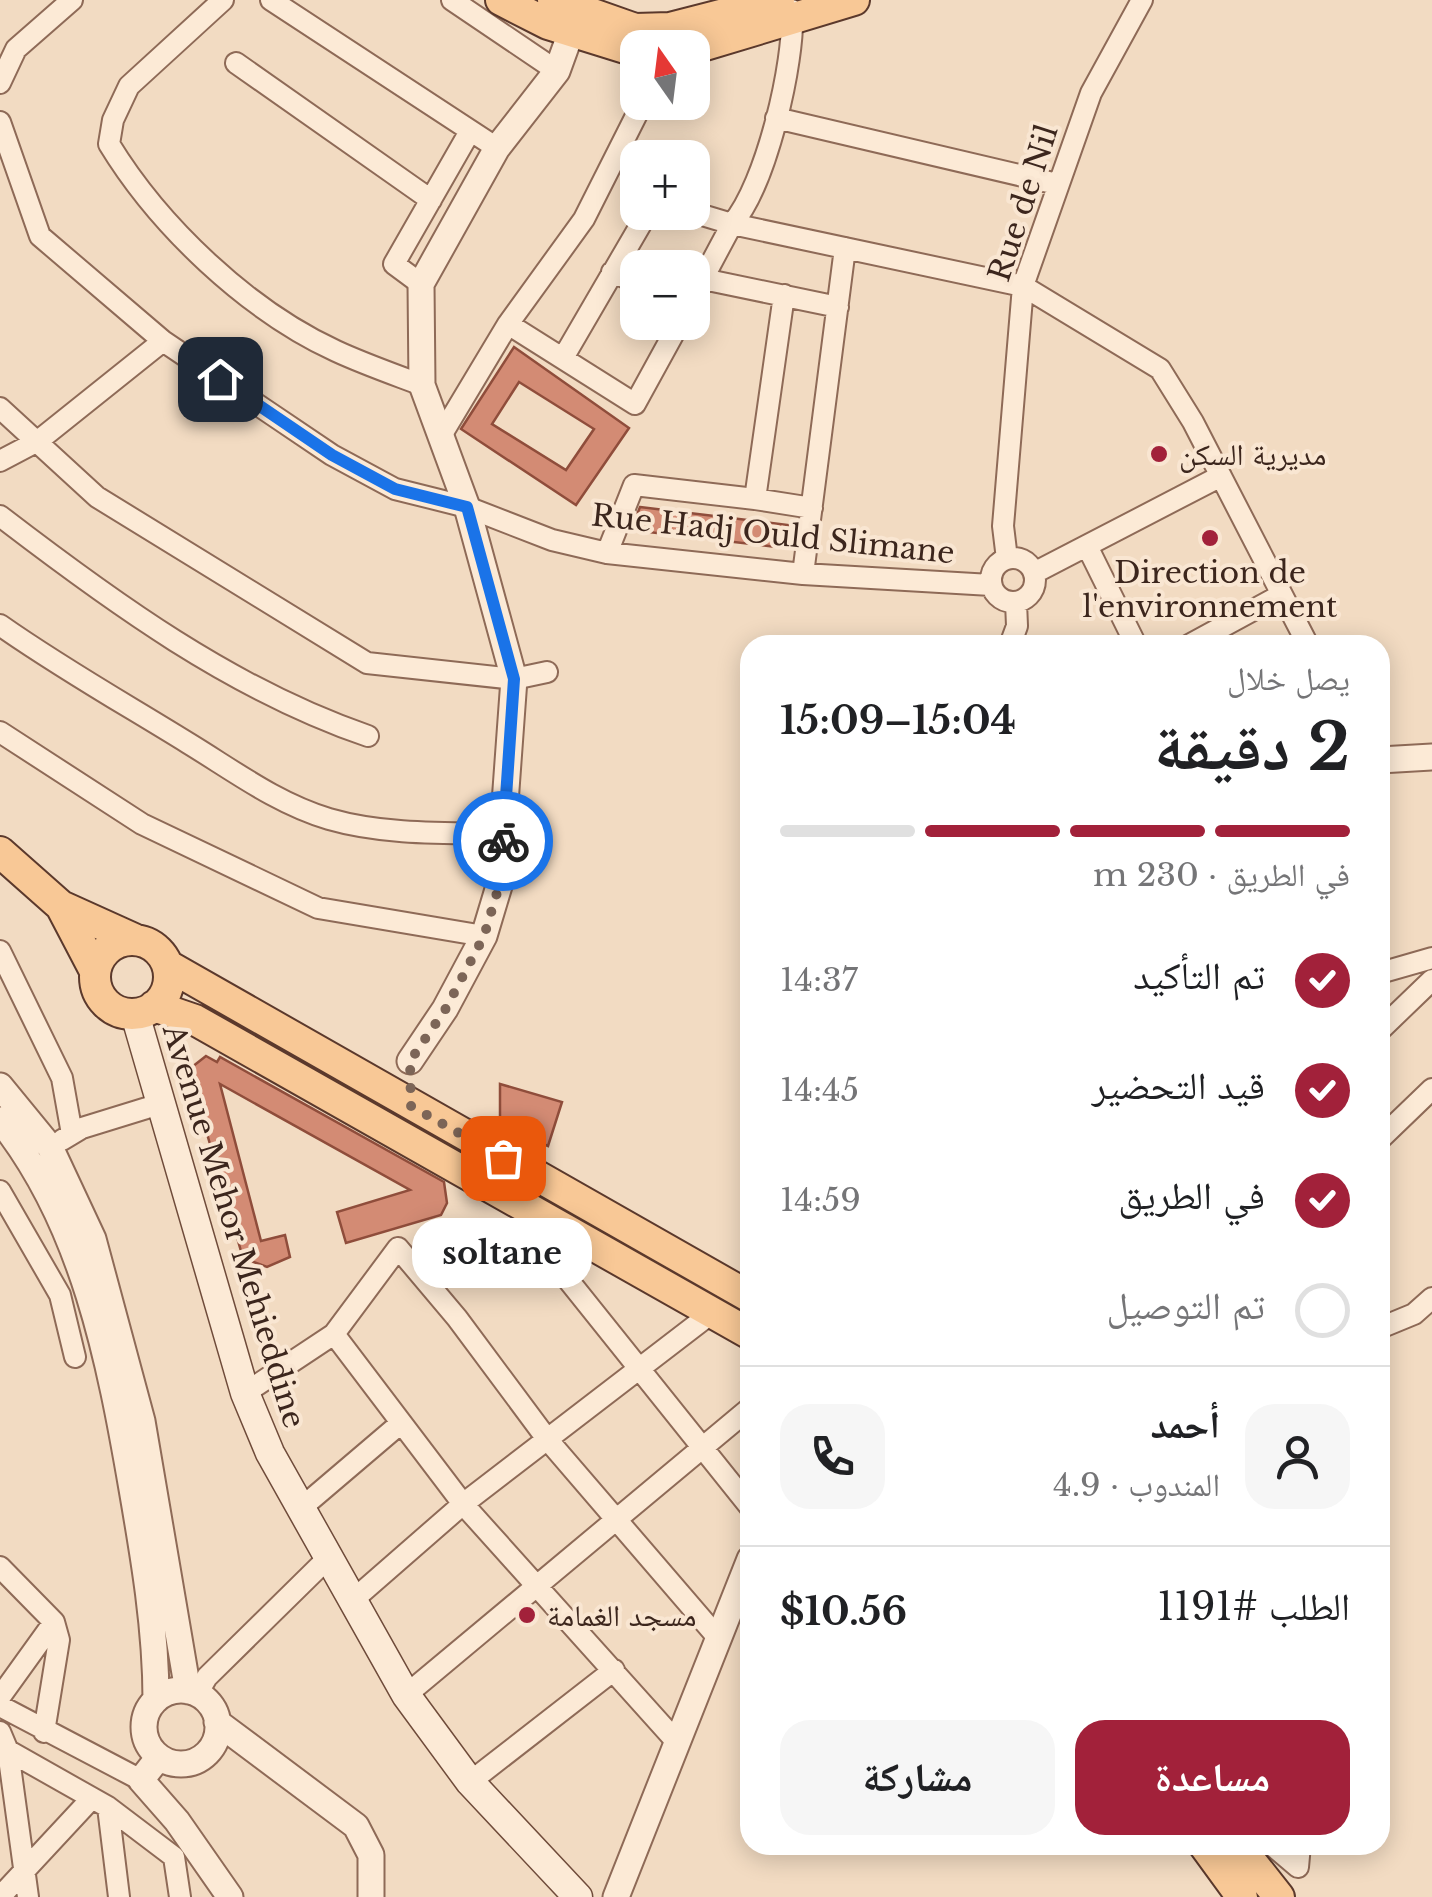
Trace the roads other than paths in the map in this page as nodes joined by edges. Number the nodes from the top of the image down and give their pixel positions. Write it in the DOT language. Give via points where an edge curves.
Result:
graph roads {
  1 [pos="72,0"];
  2 [pos="222,0"];
  3 [pos="271,0"];
  4 [pos="452,0"];
  5 [pos="501,0"];
  6 [pos="854,0"];
  7 [pos="1142,0"];
  8 [pos="778,5"];
  9 [pos="570,11"];
  10 [pos="710,40"];
  11 [pos="620,41"];
  12 [pos="236,63"];
  13 [pos="558,71"];
  14 [pos="0,83"];
  15 [pos="776,118"];
  16 [pos="634,120"];
  17 [pos="0,122"];
  18 [pos="469,133"];
  19 [pos="497,148"];
  20 [pos="1057,184"];
  21 [pos="431,200"];
  22 [pos="710,217"];
  23 [pos="732,224"];
  24 [pos="637,230"];
  25 [pos="845,248"];
  26 [pos="710,266"];
  27 [pos="612,272"];
  28 [pos="620,275"];
  29 [pos="710,280"];
  30 [pos="420,284"];
  31 [pos="1023,286"];
  32 [pos="784,295"];
  33 [pos="838,307"];
  34 [pos="508,324"];
  35 [pos="670,340"];
  36 [pos="163,341"];
  37 [pos="563,358"];
  38 [pos="422,385"];
  39 [pos="0,408"];
  40 [pos="442,434"];
  41 [pos="38,441"];
  42 [pos="0,461"];
  43 [pos="1220,476"];
  44 [pos="755,499"];
  45 [pos="467,507"];
  46 [pos="812,508"];
  47 [pos="0,516"];
  48 [pos="1087,546"];
  49 [pos="607,553"];
  50 [pos="1007,559"];
  51 [pos="1034,573"];
  52 [pos="803,574"];
  53 [pos="991,584"];
  54 [pos="1281,595"];
  55 [pos="1016,602"];
  56 [pos="0,626"];
  57 [pos="1014,635"];
  58 [pos="1131,635"];
  59 [pos="1207,635"];
  60 [pos="1303,635"];
  61 [pos="548,672"];
  62 [pos="514,679"];
  63 [pos="0,732"];
  64 [pos="368,736"];
  65 [pos="1432,757"];
  66 [pos="1390,759"];
  67 [pos="504,834"];
  68 [pos="0,852"];
  69 [pos="61,906"];
  70 [pos="484,936"];
  71 [pos="134,939"];
  72 [pos="0,950"];
  73 [pos="1432,958"];
  74 [pos="167,964"];
  75 [pos="94,969"];
  76 [pos="1390,970"];
  77 [pos="1432,980"];
  78 [pos="145,1010"];
  79 [pos="1390,1020"];
  80 [pos="410,1061"];
  81 [pos="365,1080"];
  82 [pos="0,1086"];
  83 [pos="1432,1089"];
  84 [pos="163,1103"];
  85 [pos="411,1106"];
  86 [pos="0,1120"];
  87 [pos="1390,1129"];
  88 [pos="61,1140"];
  89 [pos="6,1200"];
  90 [pos="0,1226"];
  91 [pos="560,1271"];
  92 [pos="740,1291"];
  93 [pos="1432,1298"];
  94 [pos="713,1312"];
  95 [pos="1390,1324"];
  96 [pos="740,1328"];
  97 [pos="334,1334"];
  98 [pos="74,1357"];
  99 [pos="638,1370"];
  100 [pos="245,1393"];
  101 [pos="740,1416"];
  102 [pos="401,1423"];
  103 [pos="547,1438"];
  104 [pos="700,1449"];
  105 [pos="740,1495"];
  106 [pos="462,1504"];
  107 [pos="300,1509"];
  108 [pos="614,1518"];
  109 [pos="328,1558"];
  110 [pos="0,1567"];
  111 [pos="740,1585"];
  112 [pos="539,1587"];
  113 [pos="353,1600"];
  114 [pos="54,1622"];
  115 [pos="720,1640"];
  116 [pos="614,1670"];
  117 [pos="193,1692"];
  118 [pos="406,1695"];
  119 [pos="0,1698"];
  120 [pos="156,1700"];
  121 [pos="0,1706"];
  122 [pos="217,1722"];
  123 [pos="44,1732"];
  124 [pos="675,1740"];
  125 [pos="3,1743"];
  126 [pos="159,1757"];
  127 [pos="141,1780"];
  128 [pos="470,1782"];
  129 [pos="100,1802"];
  130 [pos="1211,1855"];
  131 [pos="1246,1855"];
  132 [pos="1284,1855"];
  133 [pos="1299,1855"];
  134 [pos="25,1873"];
  135 [pos="0,1877"];
  136 [pos="0,1897"];
  137 [pos="28,1897"];
  138 [pos="119,1897"];
  139 [pos="180,1897"];
  140 [pos="230,1897"];
  141 [pos="371,1897"];
  142 [pos="578,1897"];
  143 [pos="616,1897"];
  144 [pos="1242,1897"];
  145 [pos="1279,1897"];
  1 -- 14 [label="street" via="16,49"];
  2 -- 38 [label="street" via="129,86 109,144 134,185 226,281 332,349"];
  3 -- 18 [label="street"];
  4 -- 13 [label="street"];
  5 -- 9 [label="main road"];
  6 -- 8 [label="main road"];
  7 -- 20 [label="street, Rue de Nil" via="1091,93"];
  8 -- 9 [label="main road" via="670,28 634,29"];
  8 -- 10 [label="main road"];
  8 -- 15 [label="street"];
  9 -- 11 [label="main road"];
  9 -- 13 [label="street"];
  12 -- 21 [label="street"];
  13 -- 19 [label="street"];
  15 -- 20 [label="street"];
  15 -- 23 [label="street" via="750,203"];
  16 -- 34 [label="street" via="584,219"];
  17 -- 36 [label="street, Rue Hadj Ould Slimane" via="40,236"];
  18 -- 19 [label="street"];
  18 -- 21 [label="street"];
  19 -- 30 [label="street"];
  20 -- 31 [label="street, Rue de Nil"];
  21 -- 30 [label="street" via="394,264"];
  22 -- 23 [label="street"];
  23 -- 25 [label="street"];
  23 -- 26 [label="street"];
  24 -- 27 [label="street"];
  25 -- 31 [label="street"];
  25 -- 33 [label="street"];
  27 -- 28 [label="street"];
  27 -- 37 [label="street"];
  29 -- 32 [label="street"];
  30 -- 38 [label="street"];
  31 -- 43 [label="street" via="1160,369"];
  31 -- 50 [label="street, Rue de Nil" via="1003,526"];
  32 -- 33 [label="street"];
  32 -- 44 [label="street"];
  33 -- 46 [label="street"];
  34 -- 37 [label="street"];
  34 -- 40 [label="street"];
  35 -- 37 [label="street" via="636,404"];
  36 -- 41 [label="street"];
  36 -- 45 [label="street, Rue Hadj Ould Slimane" via="332,455 395,489"];
  38 -- 40 [label="street"];
  39 -- 41 [label="street"];
  40 -- 45 [label="street"];
  41 -- 42 [label="street"];
  41 -- 62 [label="street" via="97,497 367,664"];
  43 -- 48 [label="street"];
  43 -- 54 [label="street"];
  44 -- 46 [label="street"];
  44 -- 49 [label="street" via="634,485"];
  45 -- 49 [label="street, Rue Hadj Ould Slimane"];
  45 -- 62 [label="street"];
  46 -- 52 [label="street"];
  47 -- 64 [label="street" via="106,598 305,714"];
  48 -- 51 [label="street"];
  48 -- 58 [label="street"];
  49 -- 52 [label="street, Rue Hadj Ould Slimane"];
  50 -- 51 [label="street" via="1025,562"];
  50 -- 53 [label="street" via="993,570"];
  51 -- 55 [label="street" via="1030,594"];
  52 -- 53 [label="street, Rue Hadj Ould Slimane"];
  53 -- 55 [label="street" via="998,597"];
  54 -- 59 [label="street"];
  54 -- 60 [label="street"];
  55 -- 57 [label="street"];
  56 -- 67 [label="street" via="274,798 366,826"];
  61 -- 62 [label="street"];
  62 -- 67 [label="street"];
  63 -- 70 [label="street" via="142,824 318,908"];
  65 -- 66 [label="street"];
  67 -- 70 [label="street" via="499,886"];
  68 -- 69 [label="main road"];
  69 -- 71 [label="main road"];
  69 -- 75 [label="main road"];
  70 -- 80 [label="street"];
  71 -- 74 [label="main road" via="154,947"];
  71 -- 75 [label="main road" via="108,947"];
  72 -- 88 [label="street" via="62,1078"];
  73 -- 76 [label="street"];
  74 -- 78 [label="main road" via="169,983"];
  74 -- 81 [label="main road"];
  75 -- 78 [label="main road" via="109,1006"];
  77 -- 79 [label="street"];
  78 -- 84 [label="main road, Avenue Mehor Mehieddine"];
  78 -- 94 [label="main road" via="195,1020"];
  80 -- 81 [label="street"];
  80 -- 85 [label="street"];
  81 -- 85 [label="main road"];
  82 -- 88 [label="street"];
  83 -- 87 [label="street"];
  84 -- 88 [label="street"];
  84 -- 100 [label="main road, Avenue Mehor Mehieddine"];
  85 -- 92 [label="main road"];
  86 -- 120 [label="street" via="31,1158 73,1247 104,1348 143,1550"];
  88 -- 117 [label="street" via="124,1343"];
  89 -- 90 [label="street"];
  89 -- 98 [label="street" via="60,1295"];
  91 -- 99 [label="street"];
  93 -- 95 [label="street"];
  94 -- 96 [label="main road"];
  94 -- 99 [label="street"];
  97 -- 100 [label="street"];
  97 -- 102 [label="street"];
  97 -- 103 [label="street" via="398,1248"];
  99 -- 103 [label="street"];
  99 -- 104 [label="street"];
  100 -- 107 [label="main road, Avenue Mehor Mehieddine"];
  101 -- 104 [label="street"];
  102 -- 106 [label="street"];
  102 -- 107 [label="street"];
  103 -- 106 [label="street"];
  103 -- 108 [label="street"];
  104 -- 105 [label="street"];
  104 -- 108 [label="street"];
  106 -- 112 [label="street"];
  106 -- 113 [label="street"];
  107 -- 109 [label="main road, Avenue Mehor Mehieddine"];
  108 -- 112 [label="street"];
  108 -- 115 [label="street"];
  109 -- 113 [label="main road, Avenue Mehor Mehieddine"];
  109 -- 117 [label="street"];
  110 -- 114 [label="street"];
  111 -- 115 [label="street"];
  112 -- 116 [label="street"];
  112 -- 118 [label="street"];
  113 -- 118 [label="main road, Avenue Mehor Mehieddine"];
  114 -- 119 [label="street"];
  114 -- 123 [label="street" via="58,1640"];
  115 -- 124 [label="street"];
  116 -- 124 [label="street"];
  116 -- 128 [label="street"];
  117 -- 120 [label="street"];
  117 -- 122 [label="street"];
  118 -- 128 [label="main road, Avenue Mehor Mehieddine"];
  120 -- 126 [label="street" via="144,1729"];
  121 -- 123 [label="street"];
  122 -- 126 [label="street" via="214,1743 200,1759 179,1764"];
  122 -- 141 [label="street" via="356,1826 372,1854"];
  123 -- 127 [label="street"];
  124 -- 143 [label="street"];
  125 -- 129 [label="street"];
  125 -- 134 [label="street"];
  126 -- 127 [label="street"];
  127 -- 140 [label="street"];
  128 -- 142 [label="main road, Avenue Mehor Mehieddine"];
  129 -- 134 [label="street"];
  129 -- 138 [label="street"];
  129 -- 139 [label="street" via="174,1857"];
  130 -- 144 [label="main road"];
  131 -- 145 [label="main road"];
  132 -- 133 [label="street" via="1298,1867"];
  134 -- 135 [label="street"];
  134 -- 136 [label="street"];
  134 -- 137 [label="street"];
}
